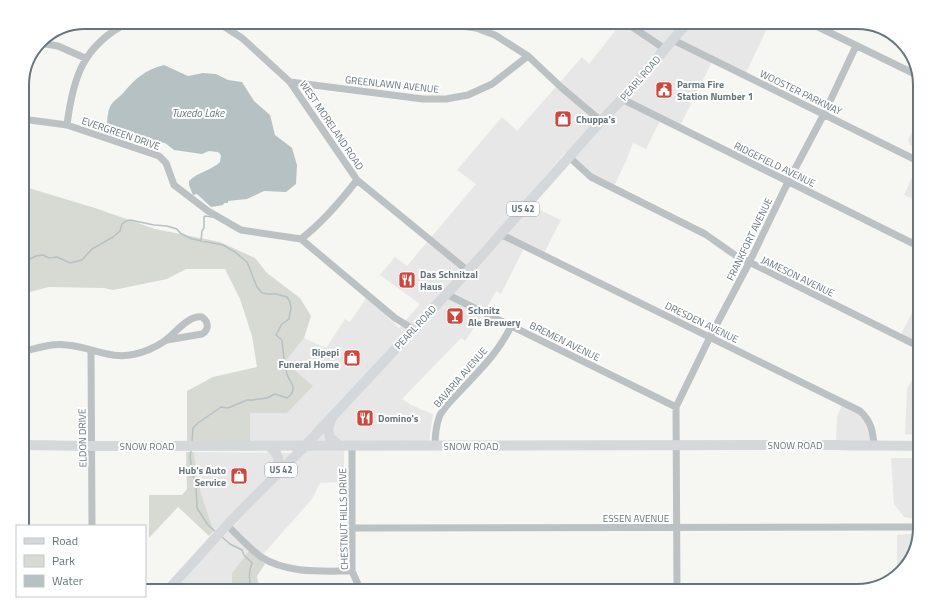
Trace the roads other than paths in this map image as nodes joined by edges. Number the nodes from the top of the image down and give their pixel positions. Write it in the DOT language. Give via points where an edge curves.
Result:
graph roads {
  1 [pos="117,29"];
  2 [pos="228,29"];
  3 [pos="479,29"];
  4 [pos="635,29"];
  5 [pos="682,29"];
  6 [pos="822,29"];
  7 [pos="673,40"];
  8 [pos="47,44"];
  9 [pos="856,46"];
  10 [pos="665,49"];
  11 [pos="528,56"];
  12 [pos="85,58"];
  13 [pos="912,73"];
  14 [pos="290,82"];
  15 [pos="622,99"];
  16 [pos="824,114"];
  17 [pos="29,120"];
  18 [pos="601,121"];
  19 [pos="67,125"];
  20 [pos="569,157"];
  21 [pos="913,158"];
  22 [pos="357,180"];
  23 [pos="788,182"];
  24 [pos="500,234"];
  25 [pos="301,239"];
  26 [pos="913,244"];
  27 [pos="749,263"];
  28 [pos="468,271"];
  29 [pos="446,294"];
  30 [pos="511,326"];
  31 [pos="413,329"];
  32 [pos="710,337"];
  33 [pos="167,340"];
  34 [pos="913,344"];
  35 [pos="29,350"];
  36 [pos="91,350"];
  37 [pos="676,407"];
  38 [pos="331,418"];
  39 [pos="29,444"];
  40 [pos="913,445"];
  41 [pos="92,446"];
  42 [pos="268,446"];
  43 [pos="305,446"];
  44 [pos="340,446"];
  45 [pos="352,446"];
  46 [pos="435,446"];
  47 [pos="676,446"];
  48 [pos="874,446"];
  49 [pos="276,476"];
  50 [pos="92,525"];
  51 [pos="913,527"];
  52 [pos="352,528"];
  53 [pos="678,528"];
  54 [pos="221,532"];
  55 [pos="352,571"];
  56 [pos="176,584"];
  57 [pos="358,584"];
  58 [pos="677,584"];
  1 -- 12 [label="street"];
  2 -- 14 [label="street, WEST MORELAND ROAD" via="242,38"];
  3 -- 11 [label="street" via="495,35"];
  4 -- 10 [label="street"];
  5 -- 7 [label="main road, PEARL ROAD / US 42"];
  6 -- 9 [label="street"];
  7 -- 10 [label="main road, PEARL ROAD / US 42"];
  7 -- 16 [label="street, WOOSTER PARKWAY"];
  8 -- 12 [label="street"];
  9 -- 13 [label="street"];
  9 -- 16 [label="street, FRANKFORT AVENUE"];
  10 -- 15 [label="main road, PEARL ROAD / US 42"];
  11 -- 14 [label="street, GREENLAWN AVENUE" via="492,84 468,95 446,99 423,99"];
  11 -- 18 [label="street"];
  12 -- 19 [label="street" via="74,84"];
  14 -- 22 [label="street, WEST MORELAND ROAD"];
  15 -- 18 [label="main road, PEARL ROAD / US 42"];
  15 -- 23 [label="street, RIDGEFIELD AVENUE"];
  16 -- 21 [label="street, WOOSTER PARKWAY"];
  16 -- 23 [label="street, FRANKFORT AVENUE"];
  17 -- 19 [label="street, EVERGREEN DRIVE"];
  18 -- 20 [label="main road, PEARL ROAD / US 42"];
  19 -- 25 [label="street, EVERGREEN DRIVE" via="159,156 166,163 174,185 208,211 241,230"];
  20 -- 24 [label="main road, PEARL ROAD / US 42"];
  20 -- 27 [label="street, JAMESON AVENUE" via="591,177 705,234"];
  22 -- 25 [label="street" via="330,214"];
  22 -- 28 [label="street, WEST MORELAND ROAD"];
  23 -- 26 [label="street, RIDGEFIELD AVENUE"];
  23 -- 27 [label="street, FRANKFORT AVENUE"];
  24 -- 28 [label="main road, PEARL ROAD / US 42"];
  24 -- 32 [label="street, DRESDEN AVENUE"];
  25 -- 31 [label="street" via="396,318"];
  27 -- 32 [label="street, FRANKFORT AVENUE"];
  27 -- 34 [label="street, JAMESON AVENUE"];
  28 -- 29 [label="main road, PEARL ROAD / US 42"];
  29 -- 30 [label="street, BREMEN AVENUE"];
  29 -- 31 [label="main road, PEARL ROAD / US 42"];
  30 -- 37 [label="street, BREMEN AVENUE"];
  30 -- 46 [label="street, BAVARIA AVENUE" via="493,356 444,409 436,427"];
  31 -- 38 [label="main road, PEARL ROAD / US 42"];
  32 -- 37 [label="street, FRANKFORT AVENUE"];
  32 -- 48 [label="street, DRESDEN AVENUE" via="860,411 873,430"];
  33 -- 33 [label="street" via="195,318 202,317 207,322 206,332 202,334"];
  33 -- 36 [label="street" via="132,355 113,355"];
  35 -- 36 [label="street" via="58,345"];
  36 -- 41 [label="street, ELDON DRIVE"];
  37 -- 47 [label="street, FRANKFORT AVENUE"];
  38 -- 43 [label="main road, PEARL ROAD / US 42"];
  38 -- 44 [label="main road" via="328,434 333,442"];
  39 -- 41 [label="main road, SNOW ROAD"];
  40 -- 48 [label="main road, SNOW ROAD"];
  41 -- 42 [label="main road, SNOW ROAD"];
  41 -- 50 [label="street, ELDON DRIVE"];
  42 -- 43 [label="main road, SNOW ROAD"];
  42 -- 49 [label="main road" via="278,456"];
  43 -- 44 [label="main road, SNOW ROAD"];
  43 -- 49 [label="main road, PEARL ROAD / US 42"];
  44 -- 45 [label="main road, SNOW ROAD"];
  45 -- 46 [label="main road, SNOW ROAD"];
  45 -- 52 [label="street, CHESTNUT HILLS DRIVE"];
  46 -- 47 [label="main road, SNOW ROAD"];
  47 -- 48 [label="main road, SNOW ROAD"];
  47 -- 53 [label="street, FRANKFORT AVENUE"];
  49 -- 54 [label="main road, PEARL ROAD / US 42"];
  51 -- 53 [label="street, ESSEN AVENUE"];
  52 -- 53 [label="street, ESSEN AVENUE"];
  52 -- 55 [label="street, CHESTNUT HILLS DRIVE"];
  53 -- 58 [label="street, FRANKFORT AVENUE"];
  54 -- 55 [label="street" via="280,566 305,571"];
  54 -- 56 [label="main road, PEARL ROAD / US 42"];
  55 -- 57 [label="street, CHESTNUT HILLS DRIVE"];
}
